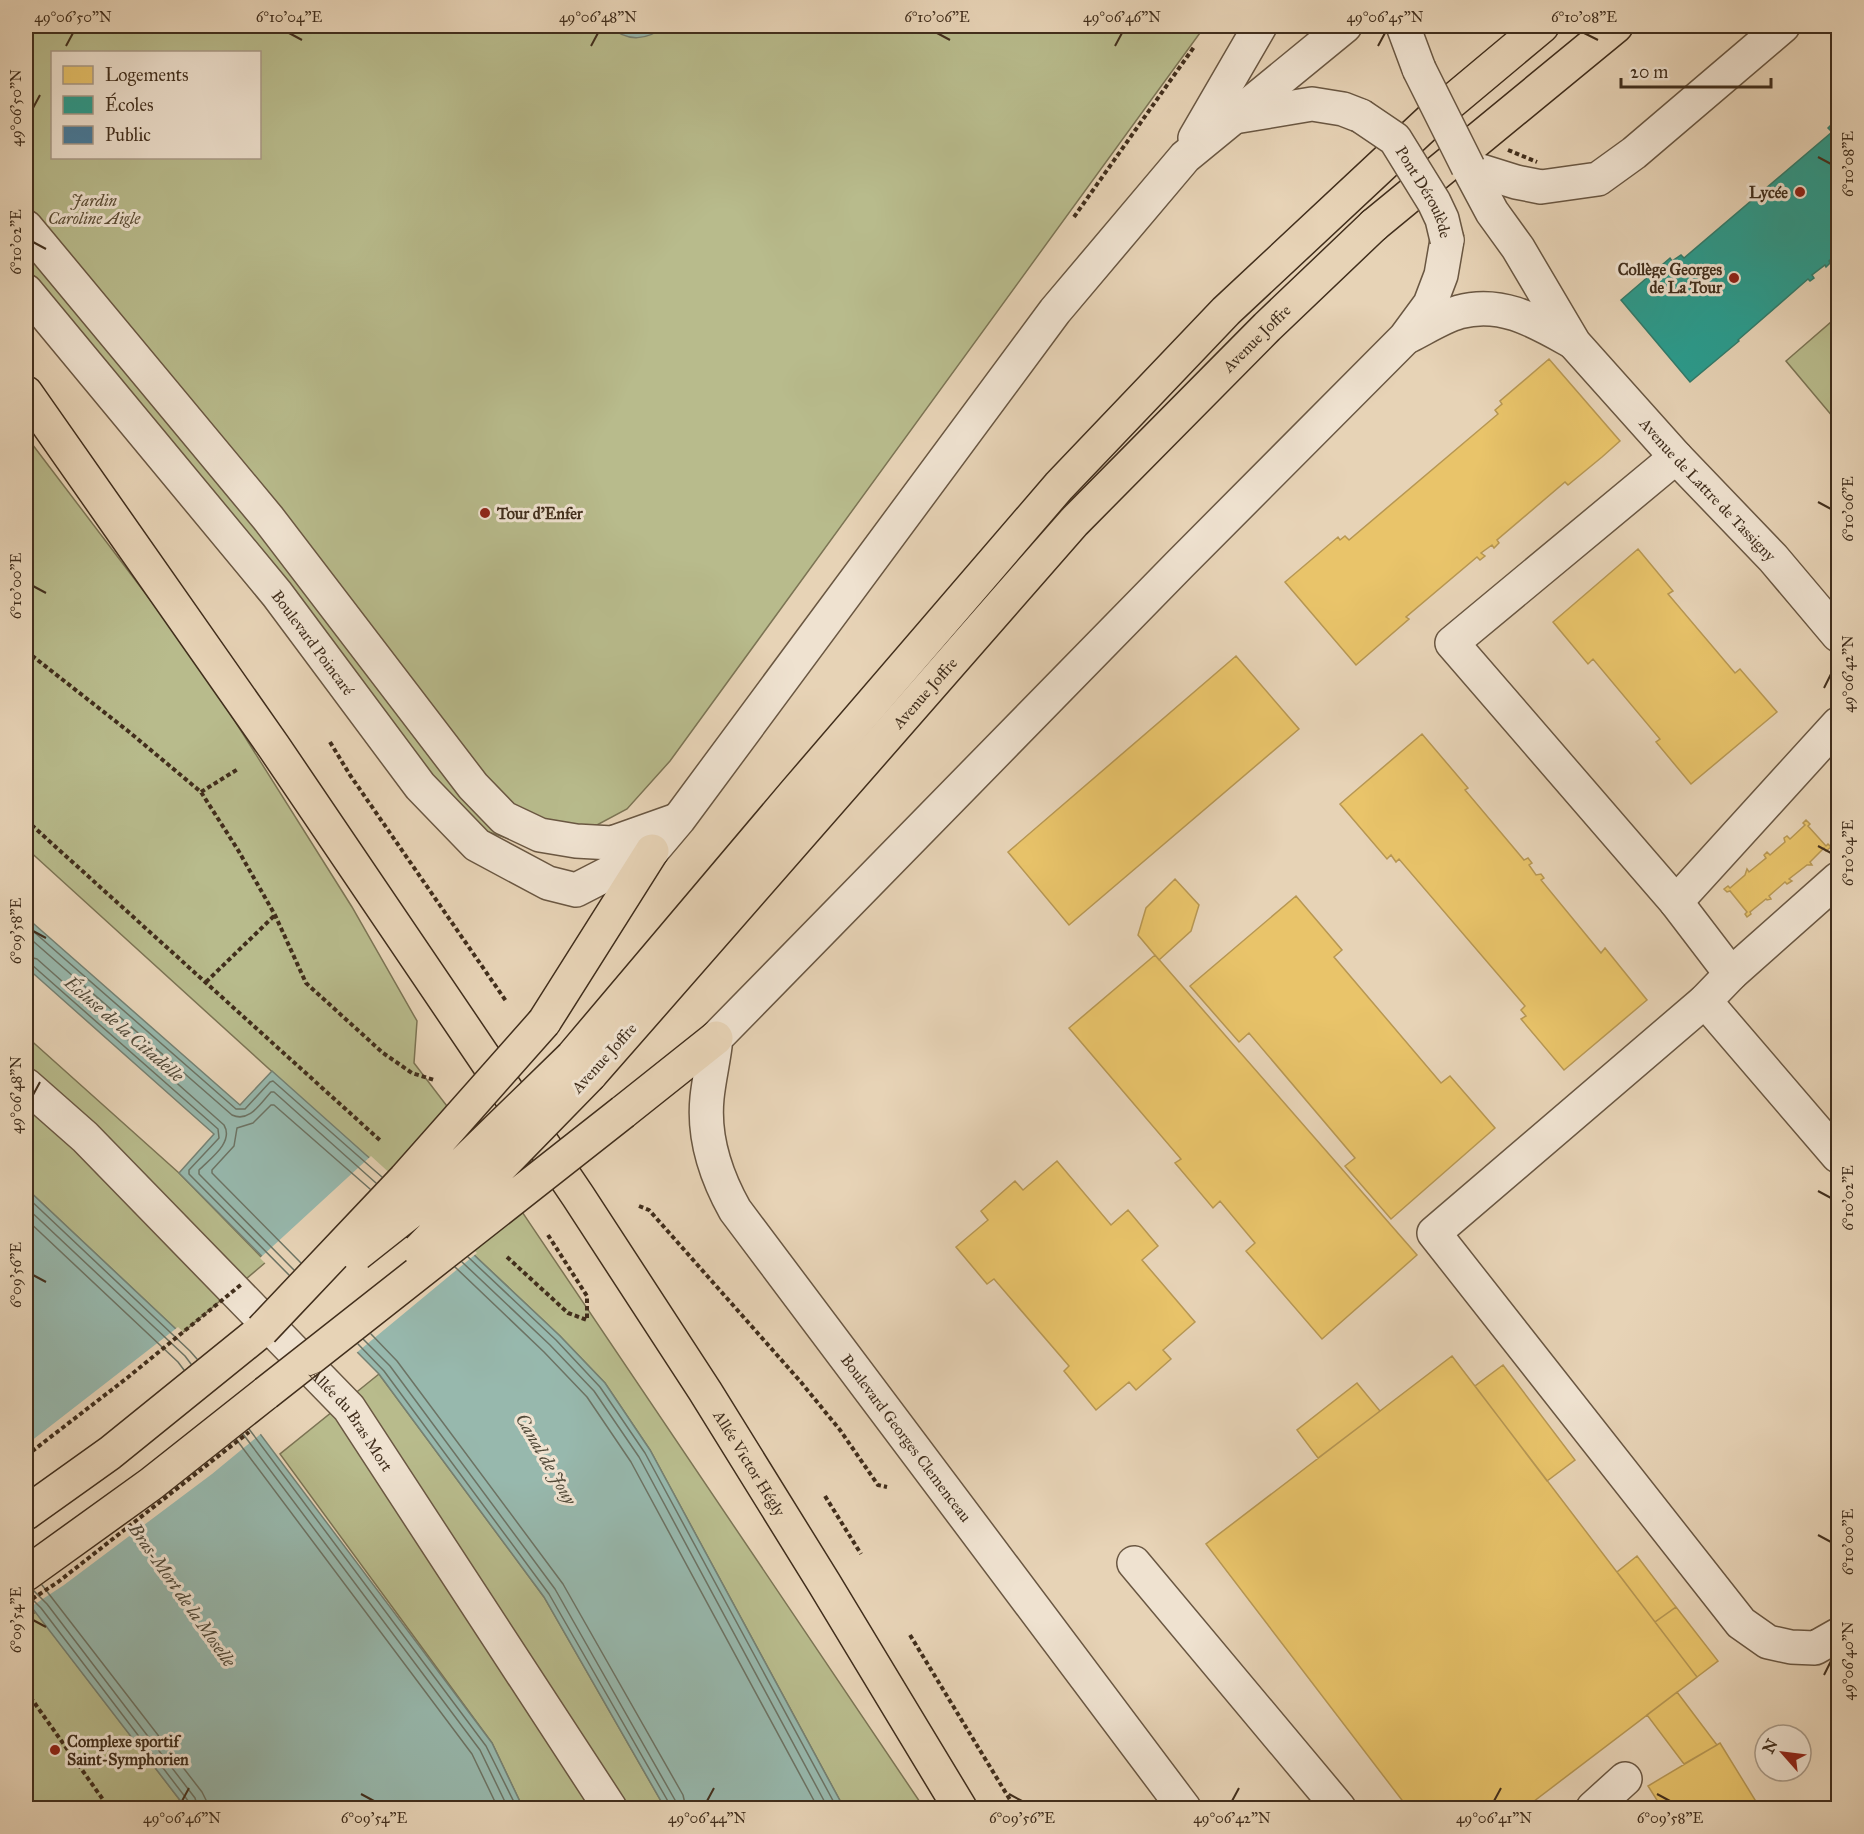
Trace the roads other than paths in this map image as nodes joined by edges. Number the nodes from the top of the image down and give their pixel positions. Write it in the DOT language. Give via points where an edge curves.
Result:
graph roads {
  1 [pos="1260,26"];
  2 [pos="1345,26"];
  3 [pos="1403,26"];
  4 [pos="1542,26"];
  5 [pos="1616,26"];
  6 [pos="1783,26"];
  7 [pos="1232,117"];
  8 [pos="1185,157"];
  9 [pos="1468,167"];
  10 [pos="26,227"];
  11 [pos="26,291"];
  12 [pos="1405,338"];
  13 [pos="1574,343"];
  14 [pos="26,393"];
  15 [pos="1676,457"];
  16 [pos="1839,635"];
  17 [pos="1839,724"];
  18 [pos="679,819"];
  19 [pos="652,851"];
  20 [pos="1839,879"];
  21 [pos="1677,902"];
  22 [pos="1731,974"];
  23 [pos="1705,1001"];
  24 [pos="716,1038"];
  25 [pos="581,1066"];
  26 [pos="26,1085"];
  27 [pos="1839,1156"];
  28 [pos="262,1330"];
  29 [pos="266,1393"];
  30 [pos="26,1513"];
  31 [pos="1134,1563"];
  32 [pos="26,1574"];
  33 [pos="1839,1635"];
  34 [pos="1625,1779"];
  35 [pos="610,1809"];
  36 [pos="960,1809"];
  37 [pos="1184,1809"];
  38 [pos="1340,1809"];
  39 [pos="1593,1809"];
  1 -- 8 [label="street"];
  2 -- 7 [label="street"];
  3 -- 9 [label="street, bridge" via="1419,69"];
  4 -- 25 [label="main road, Avenue Joffre" via="1438,112 1226,311 1059,486 795,793"];
  5 -- 25 [label="main road, Avenue Joffre" via="1374,225 1267,327 1074,522"];
  6 -- 9 [label="street" via="1598,179 1536,177"];
  7 -- 8 [label="street"];
  7 -- 12 [label="street, Pont Déroulède, bridge" via="1312,104 1361,116 1395,140 1434,202 1447,240 1441,275 1430,304"];
  8 -- 18 [label="street" via="1055,311"];
  9 -- 13 [label="street" via="1487,205 1518,248"];
  10 -- 18 [label="street" via="268,518 473,786 504,818 540,835 612,843"];
  11 -- 19 [label="street, Boulevard Poincaré" via="277,594 420,786 477,845 548,883 576,890"];
  12 -- 13 [label="street" via="1460,312 1490,308 1525,316"];
  12 -- 24 [label="street"];
  13 -- 15 [label="street, Avenue de Lattre de Tassigny"];
  14 -- 36 [label="main road, Allée Victor Hégly" via="530,1123 705,1391"];
  15 -- 16 [label="street, Avenue de Lattre de Tassigny" via="1773,558"];
  15 -- 21 [label="street" via="1452,643"];
  17 -- 21 [label="street"];
  18 -- 19 [label="street"];
  19 -- 28 [label="main road, bridge" via="544,1022 405,1179"];
  20 -- 22 [label="street"];
  21 -- 22 [label="street"];
  22 -- 23 [label="street"];
  23 -- 27 [label="street"];
  23 -- 33 [label="street" via="1434,1233 1741,1623 1768,1642 1791,1647 1815,1648"];
  24 -- 29 [label="main road, bridge"];
  24 -- 37 [label="street, Boulevard Georges Clemenceau" via="707,1128 713,1160 735,1210"];
  25 -- 28 [label="main road, Avenue Joffre, bridge" via="424,1201"];
  25 -- 29 [label="main road, Avenue Joffre, bridge" via="431,1238"];
  26 -- 35 [label="street, Allée du Bras Mort" via="85,1137 349,1408"];
  28 -- 30 [label="main road" via="110,1453"];
  29 -- 32 [label="main road" via="151,1484"];
  31 -- 38 [label="street"];
  34 -- 39 [label="street"];
}
